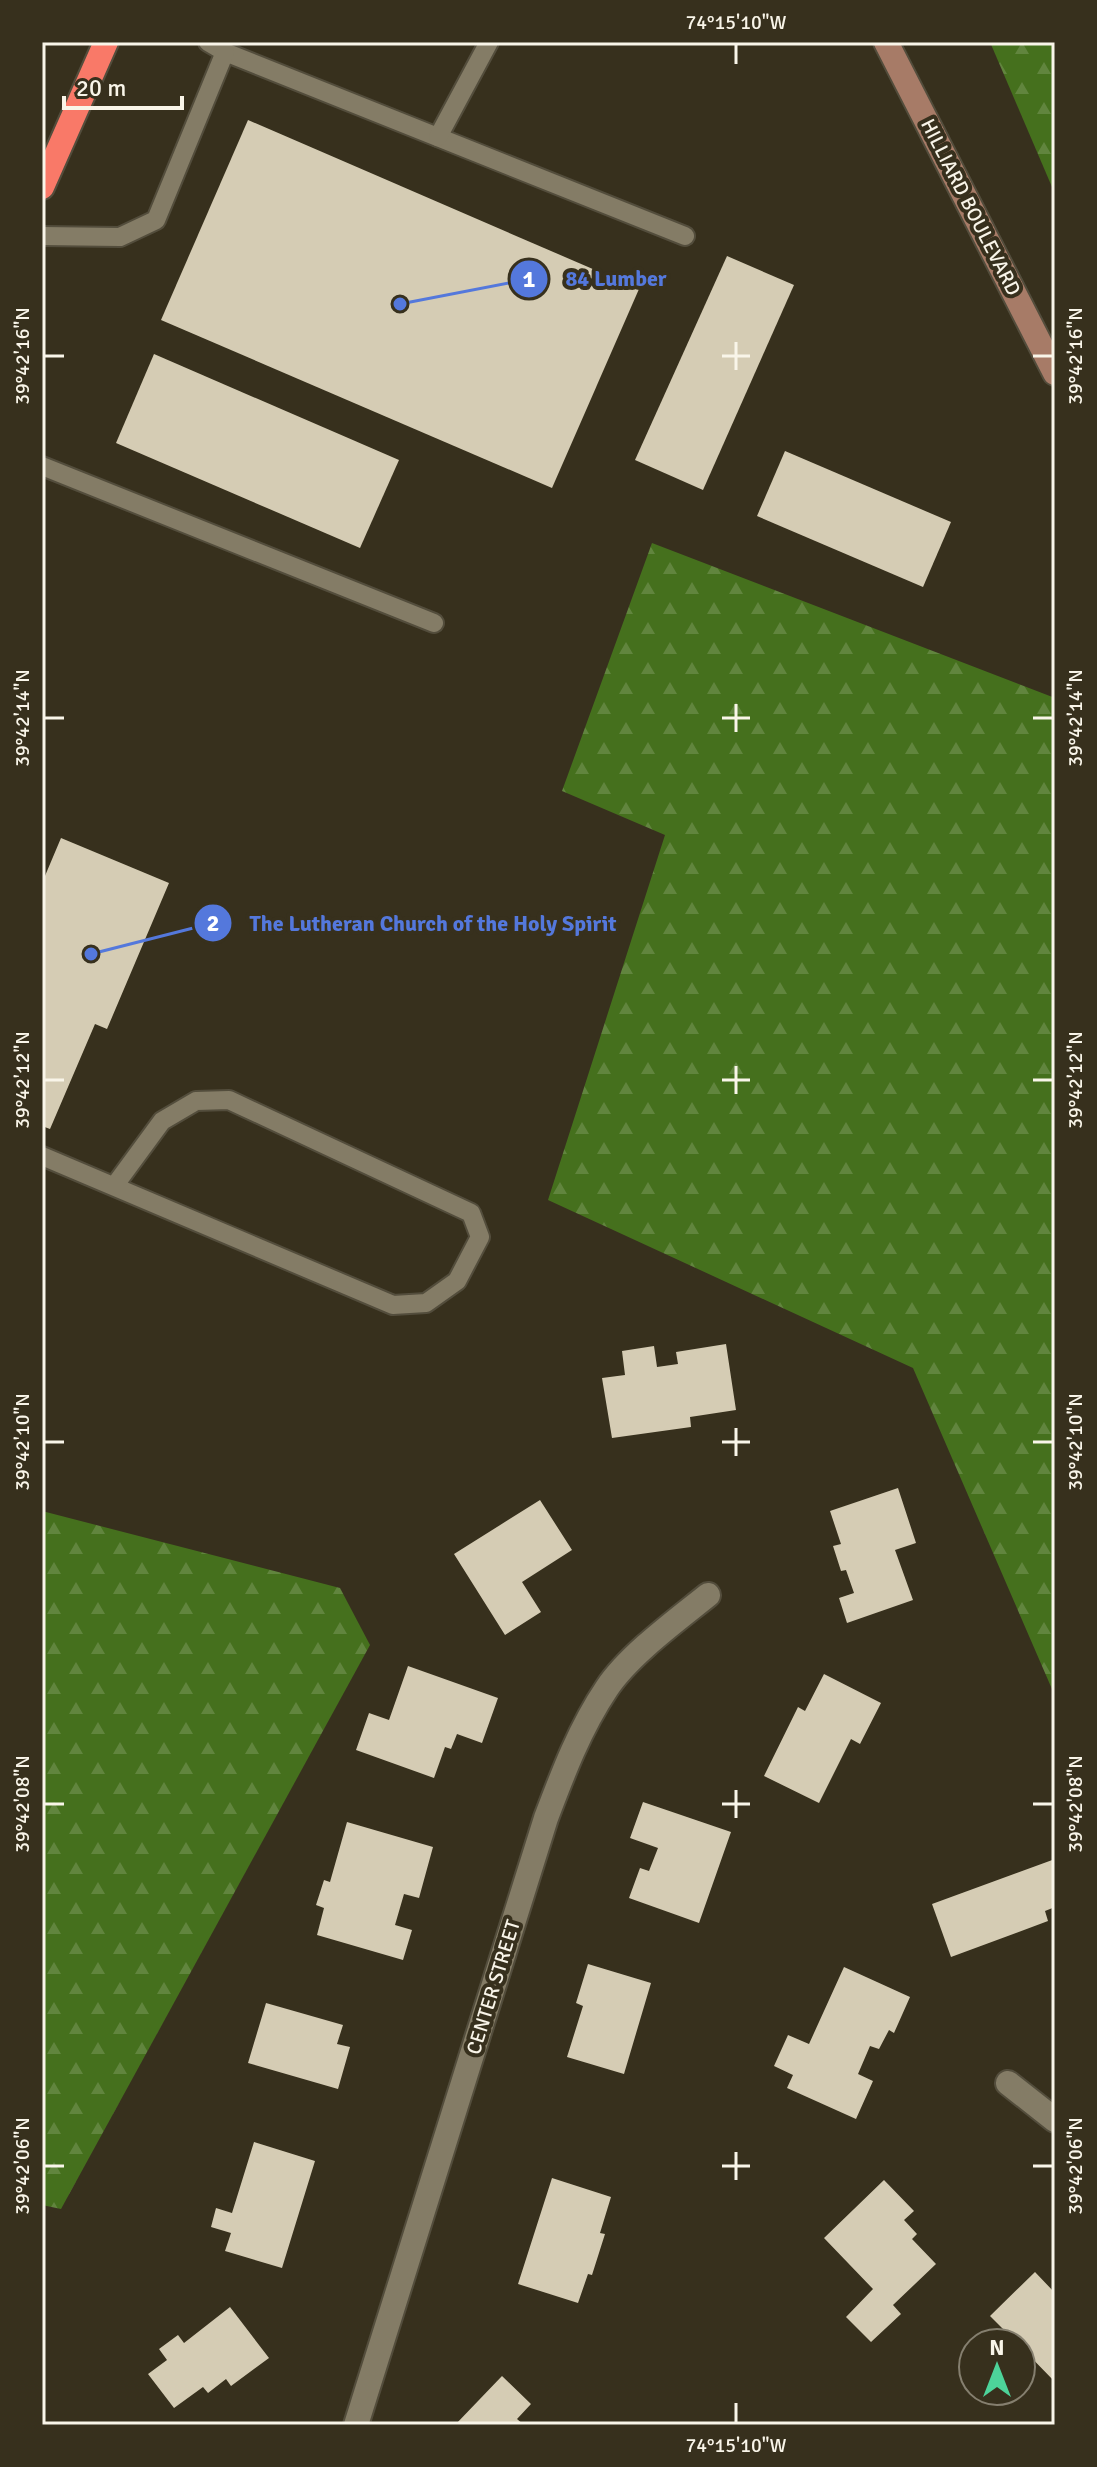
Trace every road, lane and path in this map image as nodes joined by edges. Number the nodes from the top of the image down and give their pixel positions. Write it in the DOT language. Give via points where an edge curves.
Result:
graph roads {
  1 [pos="106,42"];
  2 [pos="489,42"];
  3 [pos="886,42"];
  4 [pos="217,47"];
  5 [pos="438,137"];
  6 [pos="42,187"];
  7 [pos="42,236"];
  8 [pos="685,236"];
  9 [pos="1055,373"];
  10 [pos="42,466"];
  11 [pos="434,623"];
  12 [pos="42,1156"];
  13 [pos="115,1185"];
  14 [pos="708,1595"];
  15 [pos="1008,2083"];
  16 [pos="1055,2120"];
  17 [pos="356,2425"];
  1 -- 6 [label="highway"];
  2 -- 5 [label="lane"];
  3 -- 9 [label="street, HILLIARD BOULEVARD"];
  4 -- 5 [label="lane"];
  4 -- 7 [label="lane" via="156,220 120,237"];
  5 -- 8 [label="lane"];
  10 -- 11 [label="lane"];
  12 -- 13 [label="lane"];
  13 -- 13 [label="lane" via="393,1305 426,1303 457,1281 480,1237 471,1213 229,1100 196,1101 162,1121"];
  14 -- 17 [label="street, CENTER STREET" via="658,1634 608,1686 570,1754"];
  15 -- 16 [label="street"];
}
